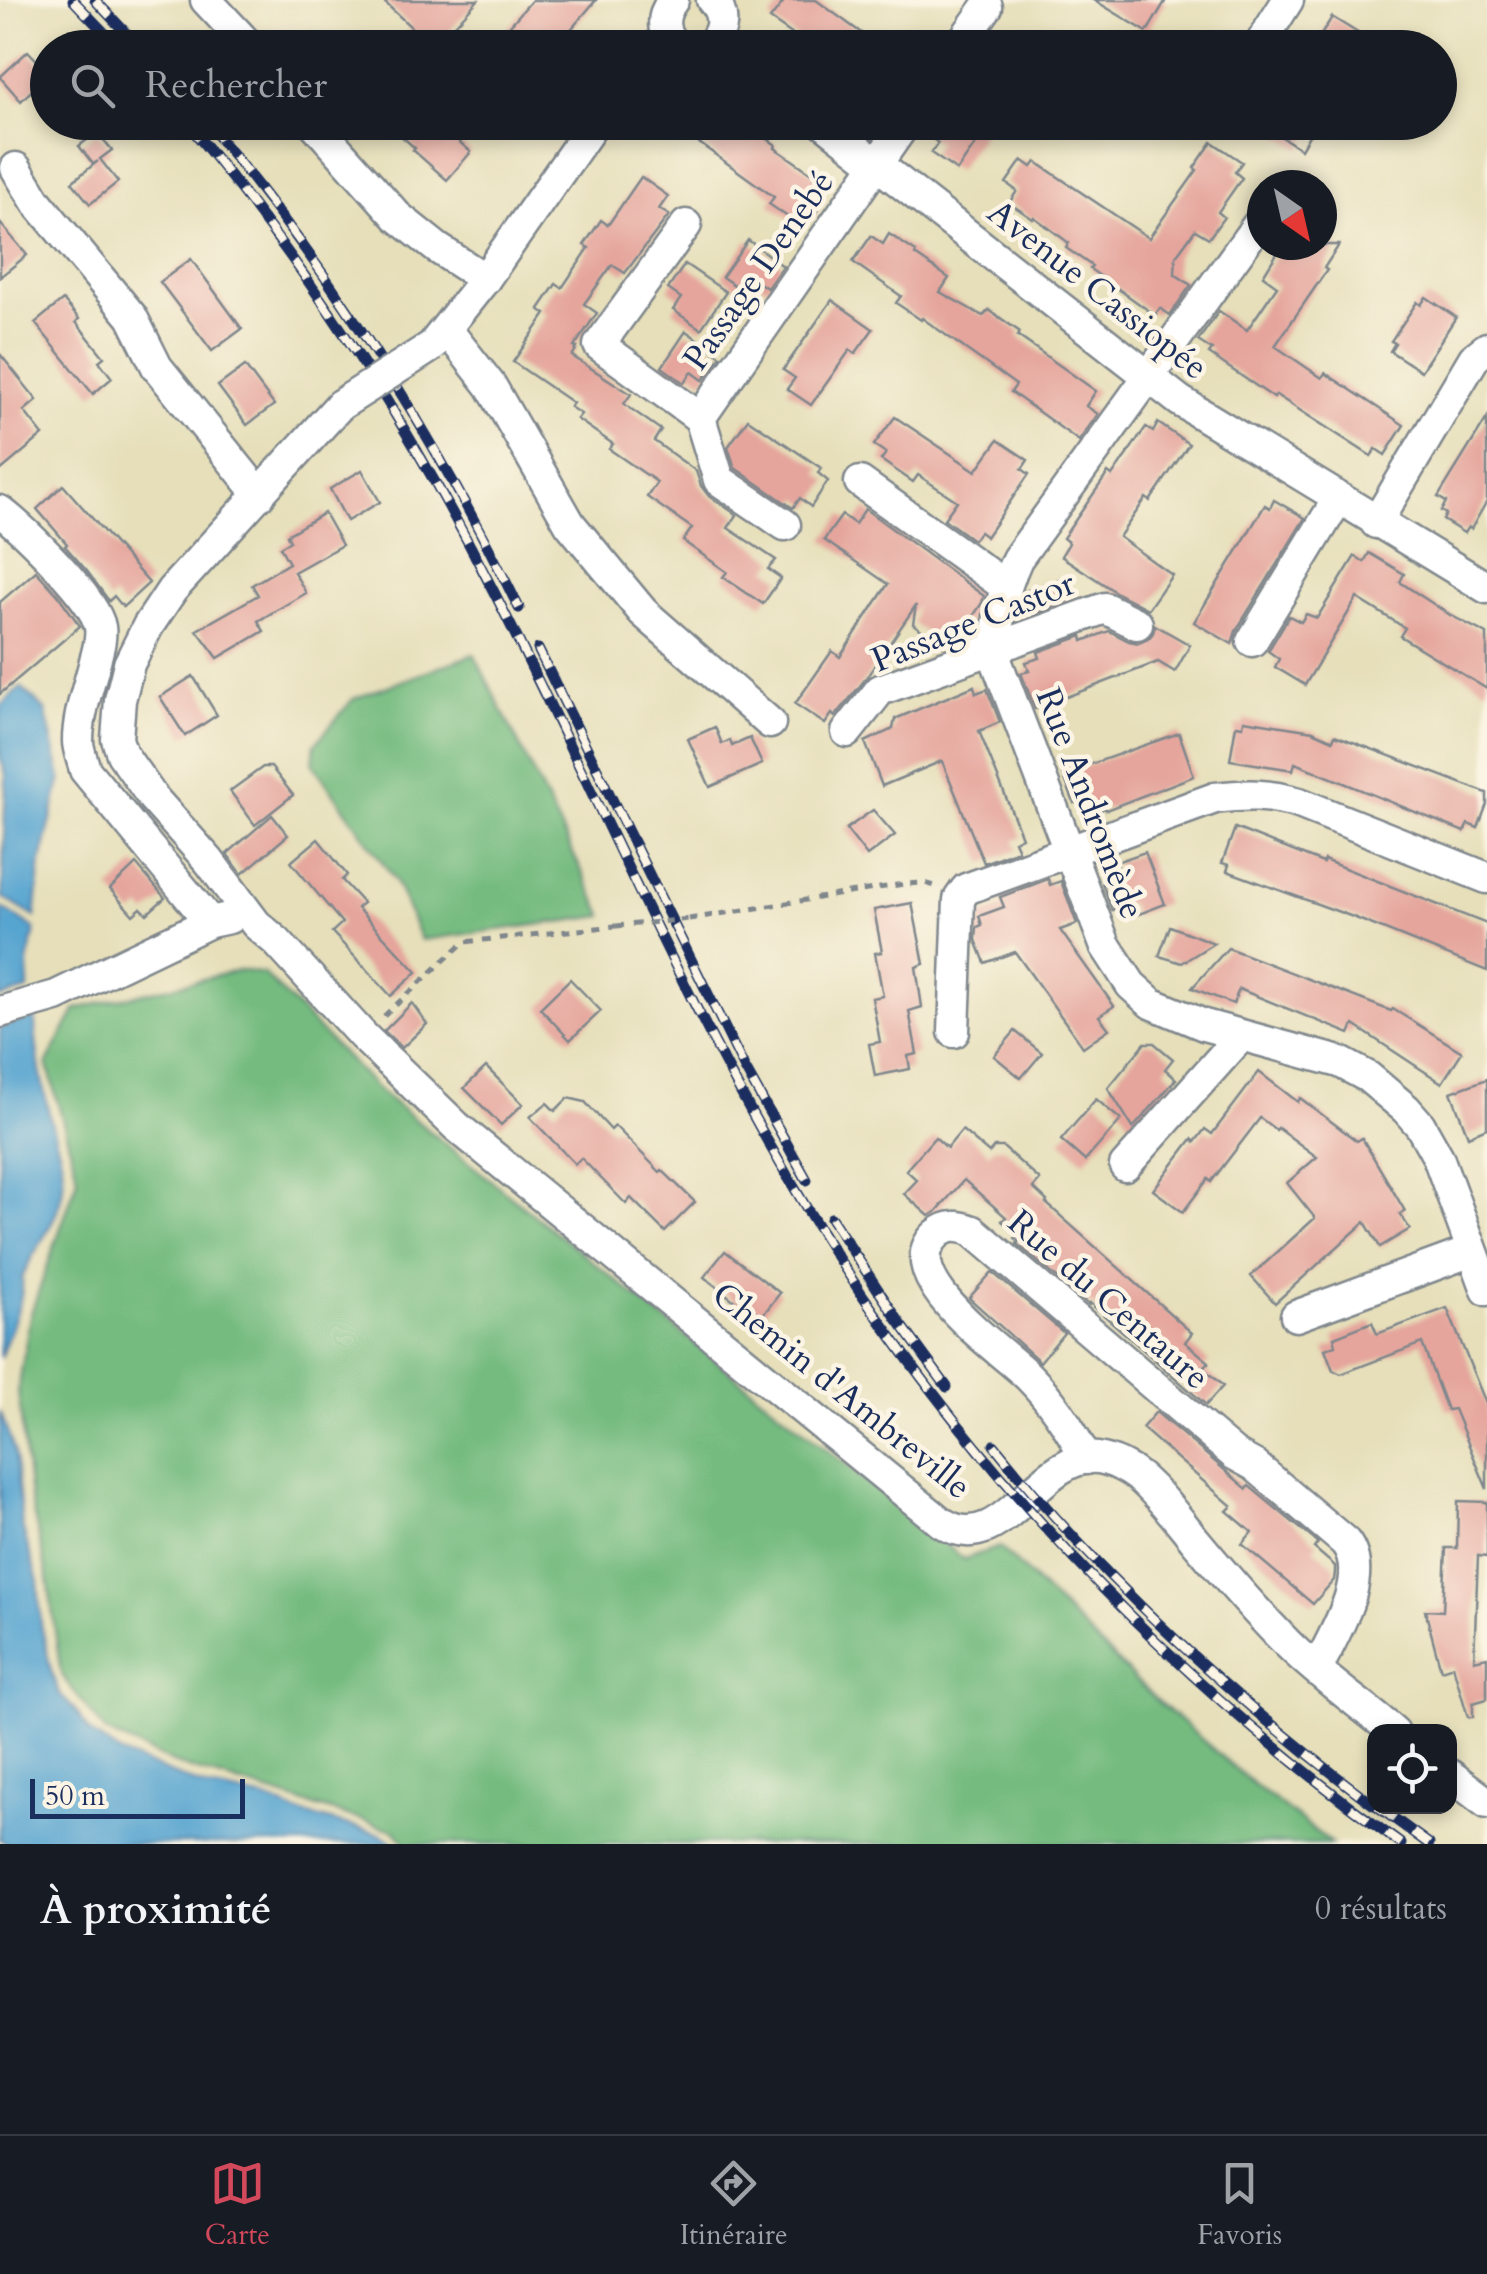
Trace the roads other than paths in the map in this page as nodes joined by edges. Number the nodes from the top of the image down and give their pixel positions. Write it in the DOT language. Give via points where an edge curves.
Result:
graph roads {
  1 [pos="206,0"];
  2 [pos="673,0"];
  3 [pos="712,0"];
  4 [pos="1288,0"];
  5 [pos="986,7"];
  6 [pos="234,30"];
  7 [pos="664,30"];
  8 [pos="721,30"];
  9 [pos="970,30"];
  10 [pos="1270,30"];
  11 [pos="328,140"];
  12 [pos="582,140"];
  13 [pos="846,140"];
  14 [pos="893,140"];
  15 [pos="876,164"];
  16 [pos="16,168"];
  17 [pos="686,225"];
  18 [pos="1247,240"];
  19 [pos="485,279"];
  20 [pos="439,338"];
  21 [pos="1487,348"];
  22 [pos="1149,378"];
  23 [pos="700,418"];
  24 [pos="860,482"];
  25 [pos="260,495"];
  26 [pos="1338,499"];
  27 [pos="0,511"];
  28 [pos="1376,522"];
  29 [pos="784,524"];
  30 [pos="1005,586"];
  31 [pos="1487,588"];
  32 [pos="1137,624"];
  33 [pos="1252,641"];
  34 [pos="996,649"];
  35 [pos="770,723"];
  36 [pos="847,732"];
  37 [pos="1070,850"];
  38 [pos="1487,878"];
  39 [pos="210,922"];
  40 [pos="256,924"];
  41 [pos="0,1012"];
  42 [pos="954,1032"];
  43 [pos="1241,1036"];
  44 [pos="1126,1166"];
  45 [pos="1472,1251"];
  46 [pos="1487,1290"];
  47 [pos="1296,1316"];
  48 [pos="1086,1459"];
  49 [pos="1317,1668"];
  50 [pos="1384,1724"];
  51 [pos="1457,1780"];
  52 [pos="1487,1802"];
  1 -- 6 [label="street"];
  2 -- 7 [label="street"];
  3 -- 8 [label="street"];
  4 -- 10 [label="street"];
  5 -- 9 [label="street"];
  11 -- 19 [label="street" via="396,216"];
  12 -- 19 [label="street"];
  13 -- 15 [label="street, Avenue Cassiopée"];
  14 -- 15 [label="street, Passage Denebé"];
  15 -- 22 [label="street, Avenue Cassiopée"];
  15 -- 23 [label="street, Passage Denebé"];
  16 -- 25 [label="street" via="132,318 157,367"];
  17 -- 23 [label="street, Passage Denebé" via="599,346"];
  18 -- 22 [label="street, Rue Andromède"];
  19 -- 20 [label="street"];
  20 -- 25 [label="street, Chemin d'Ambreville, bridge" via="340,406"];
  20 -- 35 [label="street" via="491,386 570,524 643,612"];
  21 -- 28 [label="street" via="1474,358"];
  22 -- 26 [label="street, Avenue Cassiopée"];
  22 -- 30 [label="street, Rue Andromède" via="1017,559"];
  23 -- 29 [label="street, Passage Denebé" via="719,480"];
  24 -- 30 [label="street"];
  25 -- 40 [label="street, Chemin d'Ambreville" via="172,590 148,626 129,664 116,739 130,769"];
  26 -- 28 [label="street, Avenue Cassiopée"];
  26 -- 33 [label="street"];
  27 -- 39 [label="street" via="86,600 100,628 80,721 85,770"];
  28 -- 31 [label="street, Avenue Cassiopée"];
  30 -- 34 [label="street, Rue Andromède"];
  32 -- 34 [label="street, Passage Castor" via="1105,608"];
  34 -- 36 [label="street, Passage Castor" via="880,690"];
  34 -- 37 [label="street, Rue Andromède"];
  37 -- 38 [label="street" via="1215,798 1250,794 1299,803"];
  37 -- 42 [label="street" via="962,893"];
  37 -- 43 [label="street, Rue Andromède" via="1106,945 1131,986 1150,1003"];
  39 -- 40 [label="street" via="234,917"];
  39 -- 41 [label="street" via="56,996"];
  40 -- 48 [label="street, Chemin d'Ambreville" via="456,1126 946,1525 970,1532 989,1528 1072,1460"];
  43 -- 44 [label="street"];
  43 -- 45 [label="street, Rue Andromède" via="1340,1062 1406,1109 1431,1141"];
  45 -- 46 [label="street, Rue Andromède"];
  45 -- 47 [label="street"];
  48 -- 49 [label="street" via="1124,1466 1140,1478 1237,1590"];
  48 -- 49 [label="street, Rue du Centaure" via="1038,1388 952,1310 933,1282 928,1247 948,1227 973,1232 1344,1542 1356,1567 1354,1584"];
  49 -- 50 [label="street"];
  51 -- 52 [label="street"];
}
